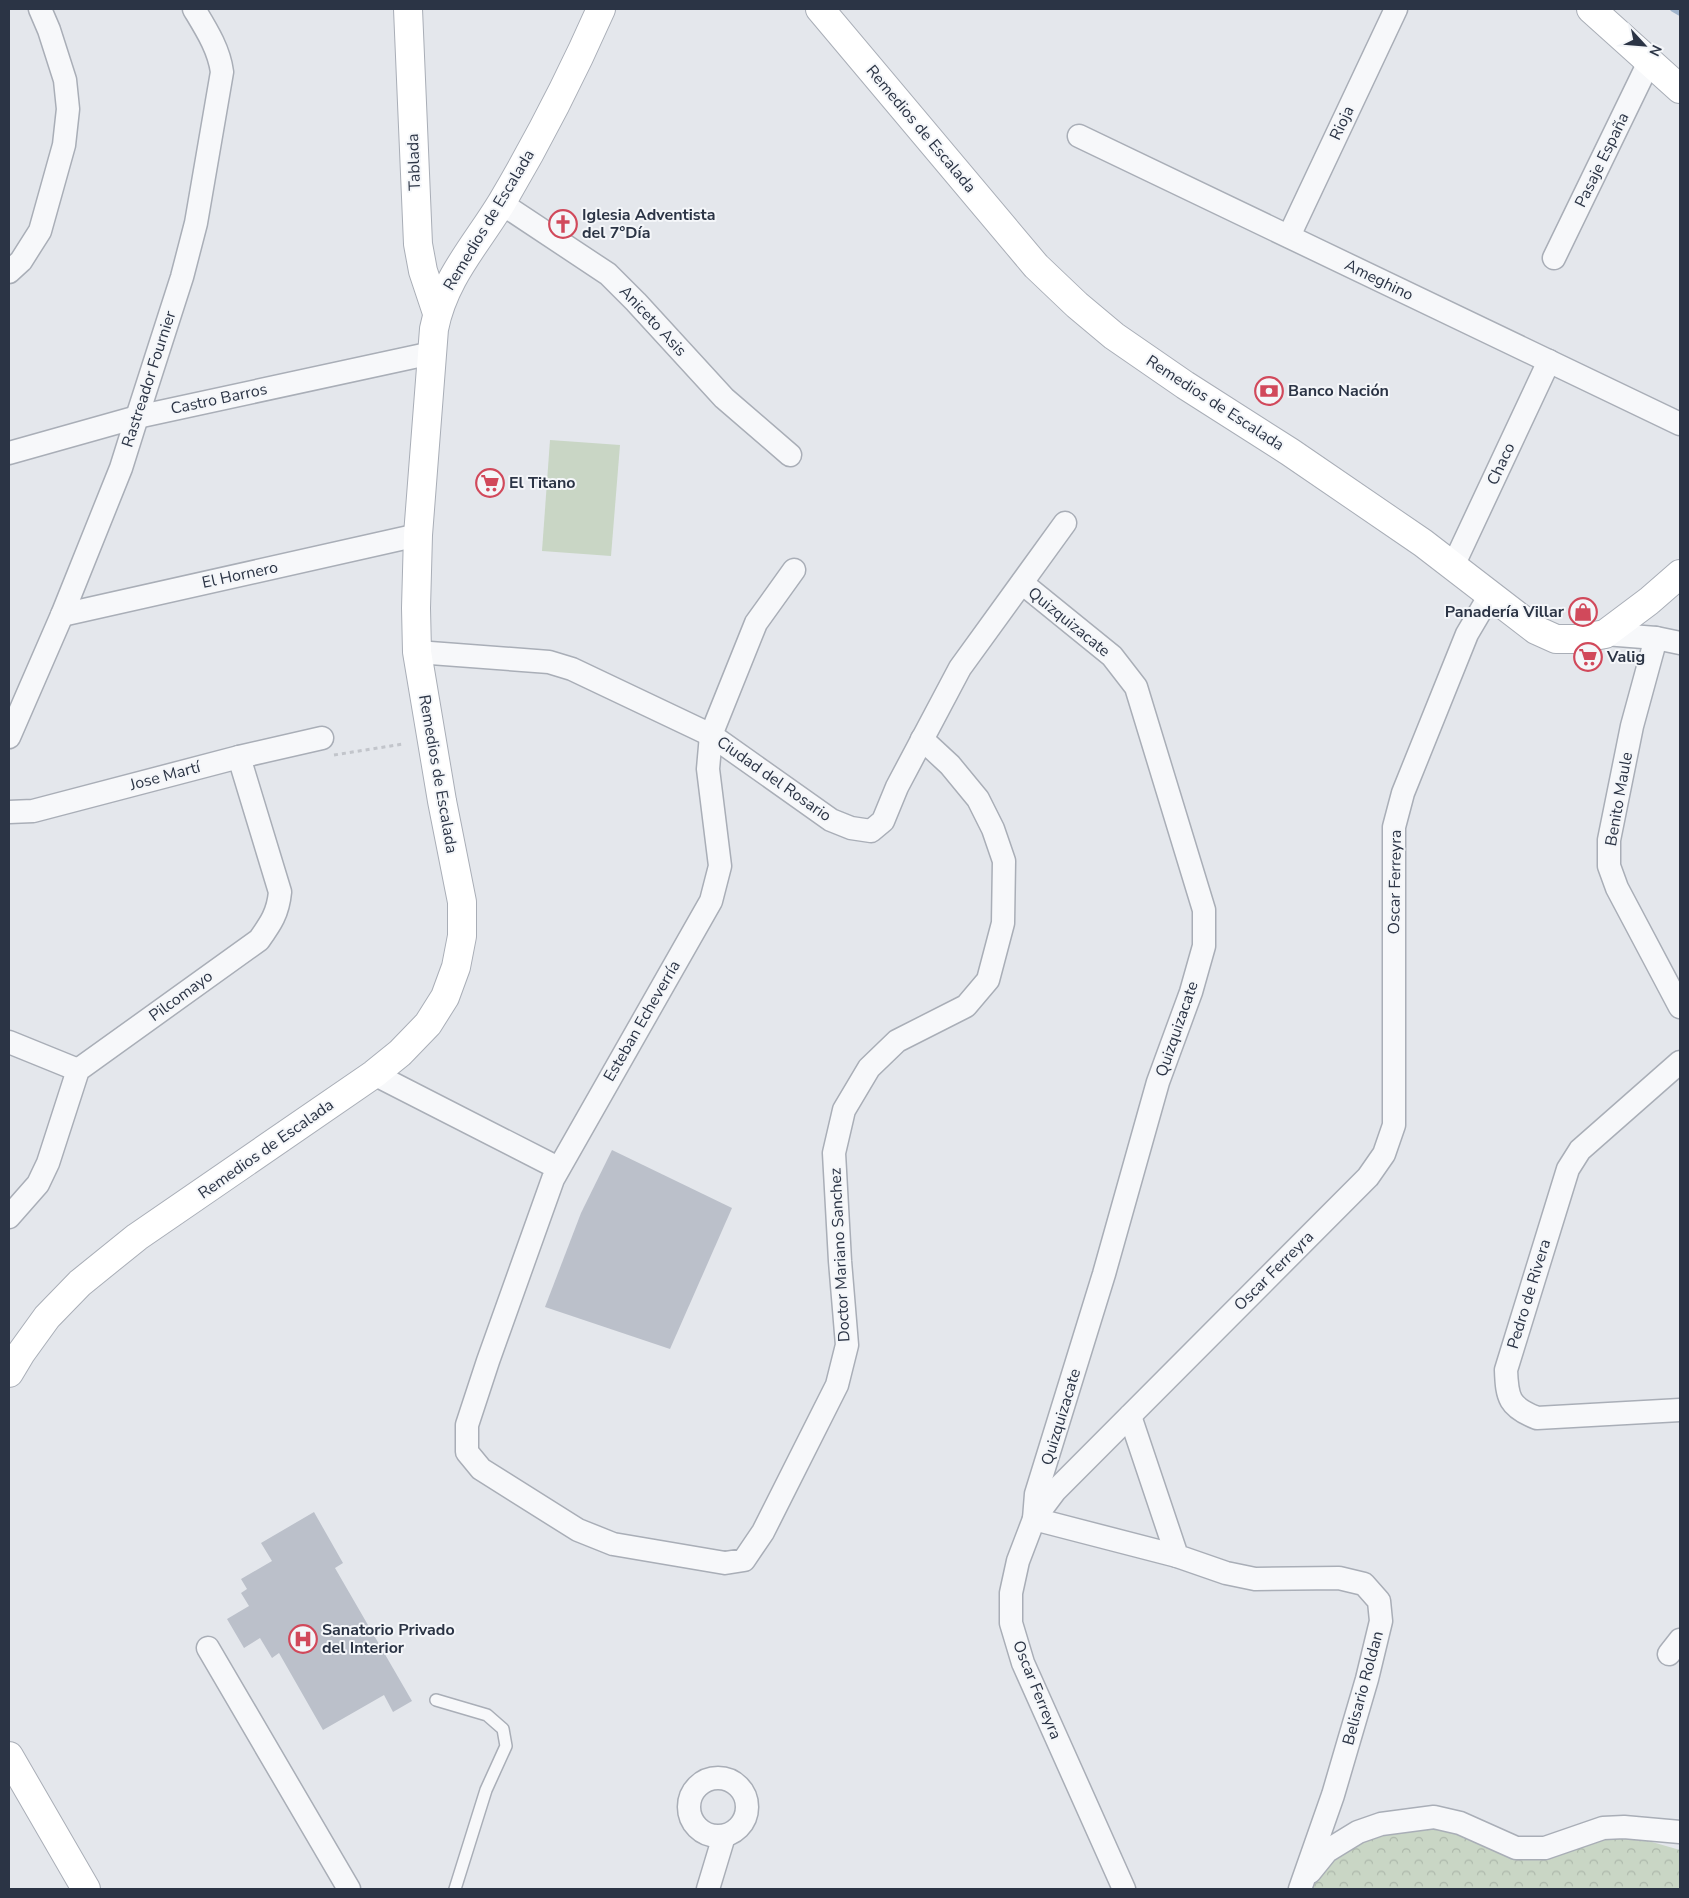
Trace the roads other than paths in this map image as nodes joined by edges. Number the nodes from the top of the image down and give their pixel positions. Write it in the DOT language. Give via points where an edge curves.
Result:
graph roads {
  1 [pos="40,9"];
  2 [pos="194,9"];
  3 [pos="408,9"];
  4 [pos="601,9"];
  5 [pos="820,9"];
  6 [pos="1396,9"];
  7 [pos="1591,9"];
  8 [pos="1649,62"];
  9 [pos="1680,89"];
  10 [pos="1078,136"];
  11 [pos="501,203"];
  12 [pos="1288,236"];
  13 [pos="1554,258"];
  14 [pos="9,272"];
  15 [pos="437,313"];
  16 [pos="432,353"];
  17 [pos="1548,362"];
  18 [pos="137,417"];
  19 [pos="1680,424"];
  20 [pos="9,454"];
  21 [pos="790,456"];
  22 [pos="1065,523"];
  23 [pos="418,535"];
  24 [pos="1453,566"];
  25 [pos="794,570"];
  26 [pos="1680,574"];
  27 [pos="1022,583"];
  28 [pos="1490,595"];
  29 [pos="62,615"];
  30 [pos="1606,634"];
  31 [pos="1656,638"];
  32 [pos="1680,643"];
  33 [pos="417,652"];
  34 [pos="711,735"];
  35 [pos="9,737"];
  36 [pos="322,738"];
  37 [pos="922,739"];
  38 [pos="239,757"];
  39 [pos="9,812"];
  40 [pos="1680,1007"];
  41 [pos="9,1042"];
  42 [pos="1680,1062"];
  43 [pos="78,1070"];
  44 [pos="374,1074"];
  45 [pos="558,1168"];
  46 [pos="9,1217"];
  47 [pos="13,1357"];
  48 [pos="1680,1410"];
  49 [pos="1130,1416"];
  50 [pos="481,1470"];
  51 [pos="1034,1519"];
  52 [pos="1177,1556"];
  53 [pos="208,1648"];
  54 [pos="436,1700"];
  55 [pos="9,1756"];
  56 [pos="1680,1832"];
  57 [pos="724,1836"];
  58 [pos="1302,1887"];
  59 [pos="86,1889"];
  60 [pos="349,1889"];
  61 [pos="455,1889"];
  62 [pos="708,1889"];
  63 [pos="1124,1889"];
  1 -- 14 [label="street" via="65,80 68,110 65,136 40,231 21,262"];
  2 -- 18 [label="street, Rastreador Fournier" via="220,60 219,98 196,223"];
  3 -- 15 [label="main road, Tablada" via="418,244"];
  4 -- 11 [label="main road, Remedios de Escalada" via="547,124"];
  5 -- 24 [label="main road, Remedios de Escalada" via="1036,266 1077,305 1122,342 1290,452"];
  6 -- 12 [label="street, Rioja"];
  7 -- 8 [label="main road"];
  8 -- 9 [label="main road"];
  8 -- 13 [label="street, Pasaje España"];
  10 -- 12 [label="street, Ameghino"];
  11 -- 15 [label="main road, Remedios de Escalada" via="446,290"];
  11 -- 21 [label="street, Aniceto Asis" via="608,274 724,398"];
  12 -- 17 [label="street, Ameghino"];
  15 -- 16 [label="main road, Remedios de Escalada"];
  16 -- 18 [label="street, Castro Barros"];
  16 -- 23 [label="main road, Remedios de Escalada"];
  17 -- 19 [label="street, Ameghino"];
  17 -- 24 [label="street, Chaco"];
  18 -- 20 [label="street, Castro Barros"];
  18 -- 29 [label="street, Rastreador Fournier"];
  22 -- 27 [label="street, Ciudad del Rosario"];
  23 -- 29 [label="street, El Hornero"];
  23 -- 33 [label="main road, Remedios de Escalada"];
  24 -- 28 [label="main road, Remedios de Escalada"];
  25 -- 34 [label="street, Esteban Echeverría" via="756,623"];
  26 -- 30 [label="main road, Remedios de Escalada"];
  27 -- 37 [label="street, Ciudad del Rosario" via="960,668"];
  27 -- 51 [label="street, Quizquizacate" via="1112,656 1136,687 1204,910 1204,946 1158,1082 1104,1274 1036,1494"];
  28 -- 30 [label="main road, Remedios de Escalada" via="1536,630 1556,639"];
  28 -- 49 [label="street, Oscar Ferreyra" via="1467,634 1403,792 1394,827 1394,1125 1384,1154 1368,1177"];
  29 -- 35 [label="street, Rastreador Fournier"];
  30 -- 31 [label="street"];
  31 -- 32 [label="street"];
  31 -- 40 [label="street, Benito Maule" via="1632,726 1610,840 1609,866"];
  33 -- 34 [label="street, Ciudad del Rosario" via="549,662 572,669"];
  33 -- 44 [label="main road, Remedios de Escalada" via="462,902 462,936 456,968 445,998 428,1024"];
  34 -- 37 [label="street, Ciudad del Rosario" via="831,820 871,831 883,821"];
  34 -- 45 [label="street, Esteban Echeverría" via="708,769 720,866 711,901"];
  36 -- 38 [label="street, Jose Martí"];
  37 -- 50 [label="street, Doctor Mariano Sanchez" via="950,765 978,799 993,829 1004,861 1003,923 988,980 966,1006 897,1041 869,1068 844,1110 834,1153 847,1345 837,1384 763,1532 744,1560 725,1563 613,1544 578,1530"];
  38 -- 39 [label="street, Jose Martí" via="33,810"];
  38 -- 43 [label="street, Pilcomayo" via="280,892 272,922 260,940"];
  41 -- 43 [label="street"];
  42 -- 48 [label="street, Pedro de Rivera" via="1580,1150 1568,1169 1506,1370 1507,1394 1522,1412 1536,1418"];
  43 -- 46 [label="street" via="48,1163 38,1184"];
  44 -- 45 [label="street"];
  44 -- 47 [label="main road, Remedios de Escalada" via="130,1243 80,1283"];
  45 -- 50 [label="street, Esteban Echeverría" via="467,1426 467,1452"];
  49 -- 51 [label="street, Oscar Ferreyra" via="1055,1491"];
  49 -- 52 [label="street"];
  51 -- 52 [label="street, Belisario Roldan"];
  51 -- 63 [label="street, Oscar Ferreyra" via="1018,1561 1011,1592 1012,1623 1023,1664"];
  52 -- 58 [label="street, Belisario Roldan" via="1255,1579 1339,1578 1364,1584 1379,1601 1381,1621 1367,1679"];
  53 -- 60 [label="street"];
  54 -- 61 [label="lane" via="487,1715 503,1729 506,1746 486,1790"];
  55 -- 59 [label="main road"];
  56 -- 58 [label="street" via="1603,1828 1544,1848 1516,1848 1460,1823 1434,1817 1381,1824 1358,1832 1327,1851"];
  57 -- 62 [label="street"];
}
